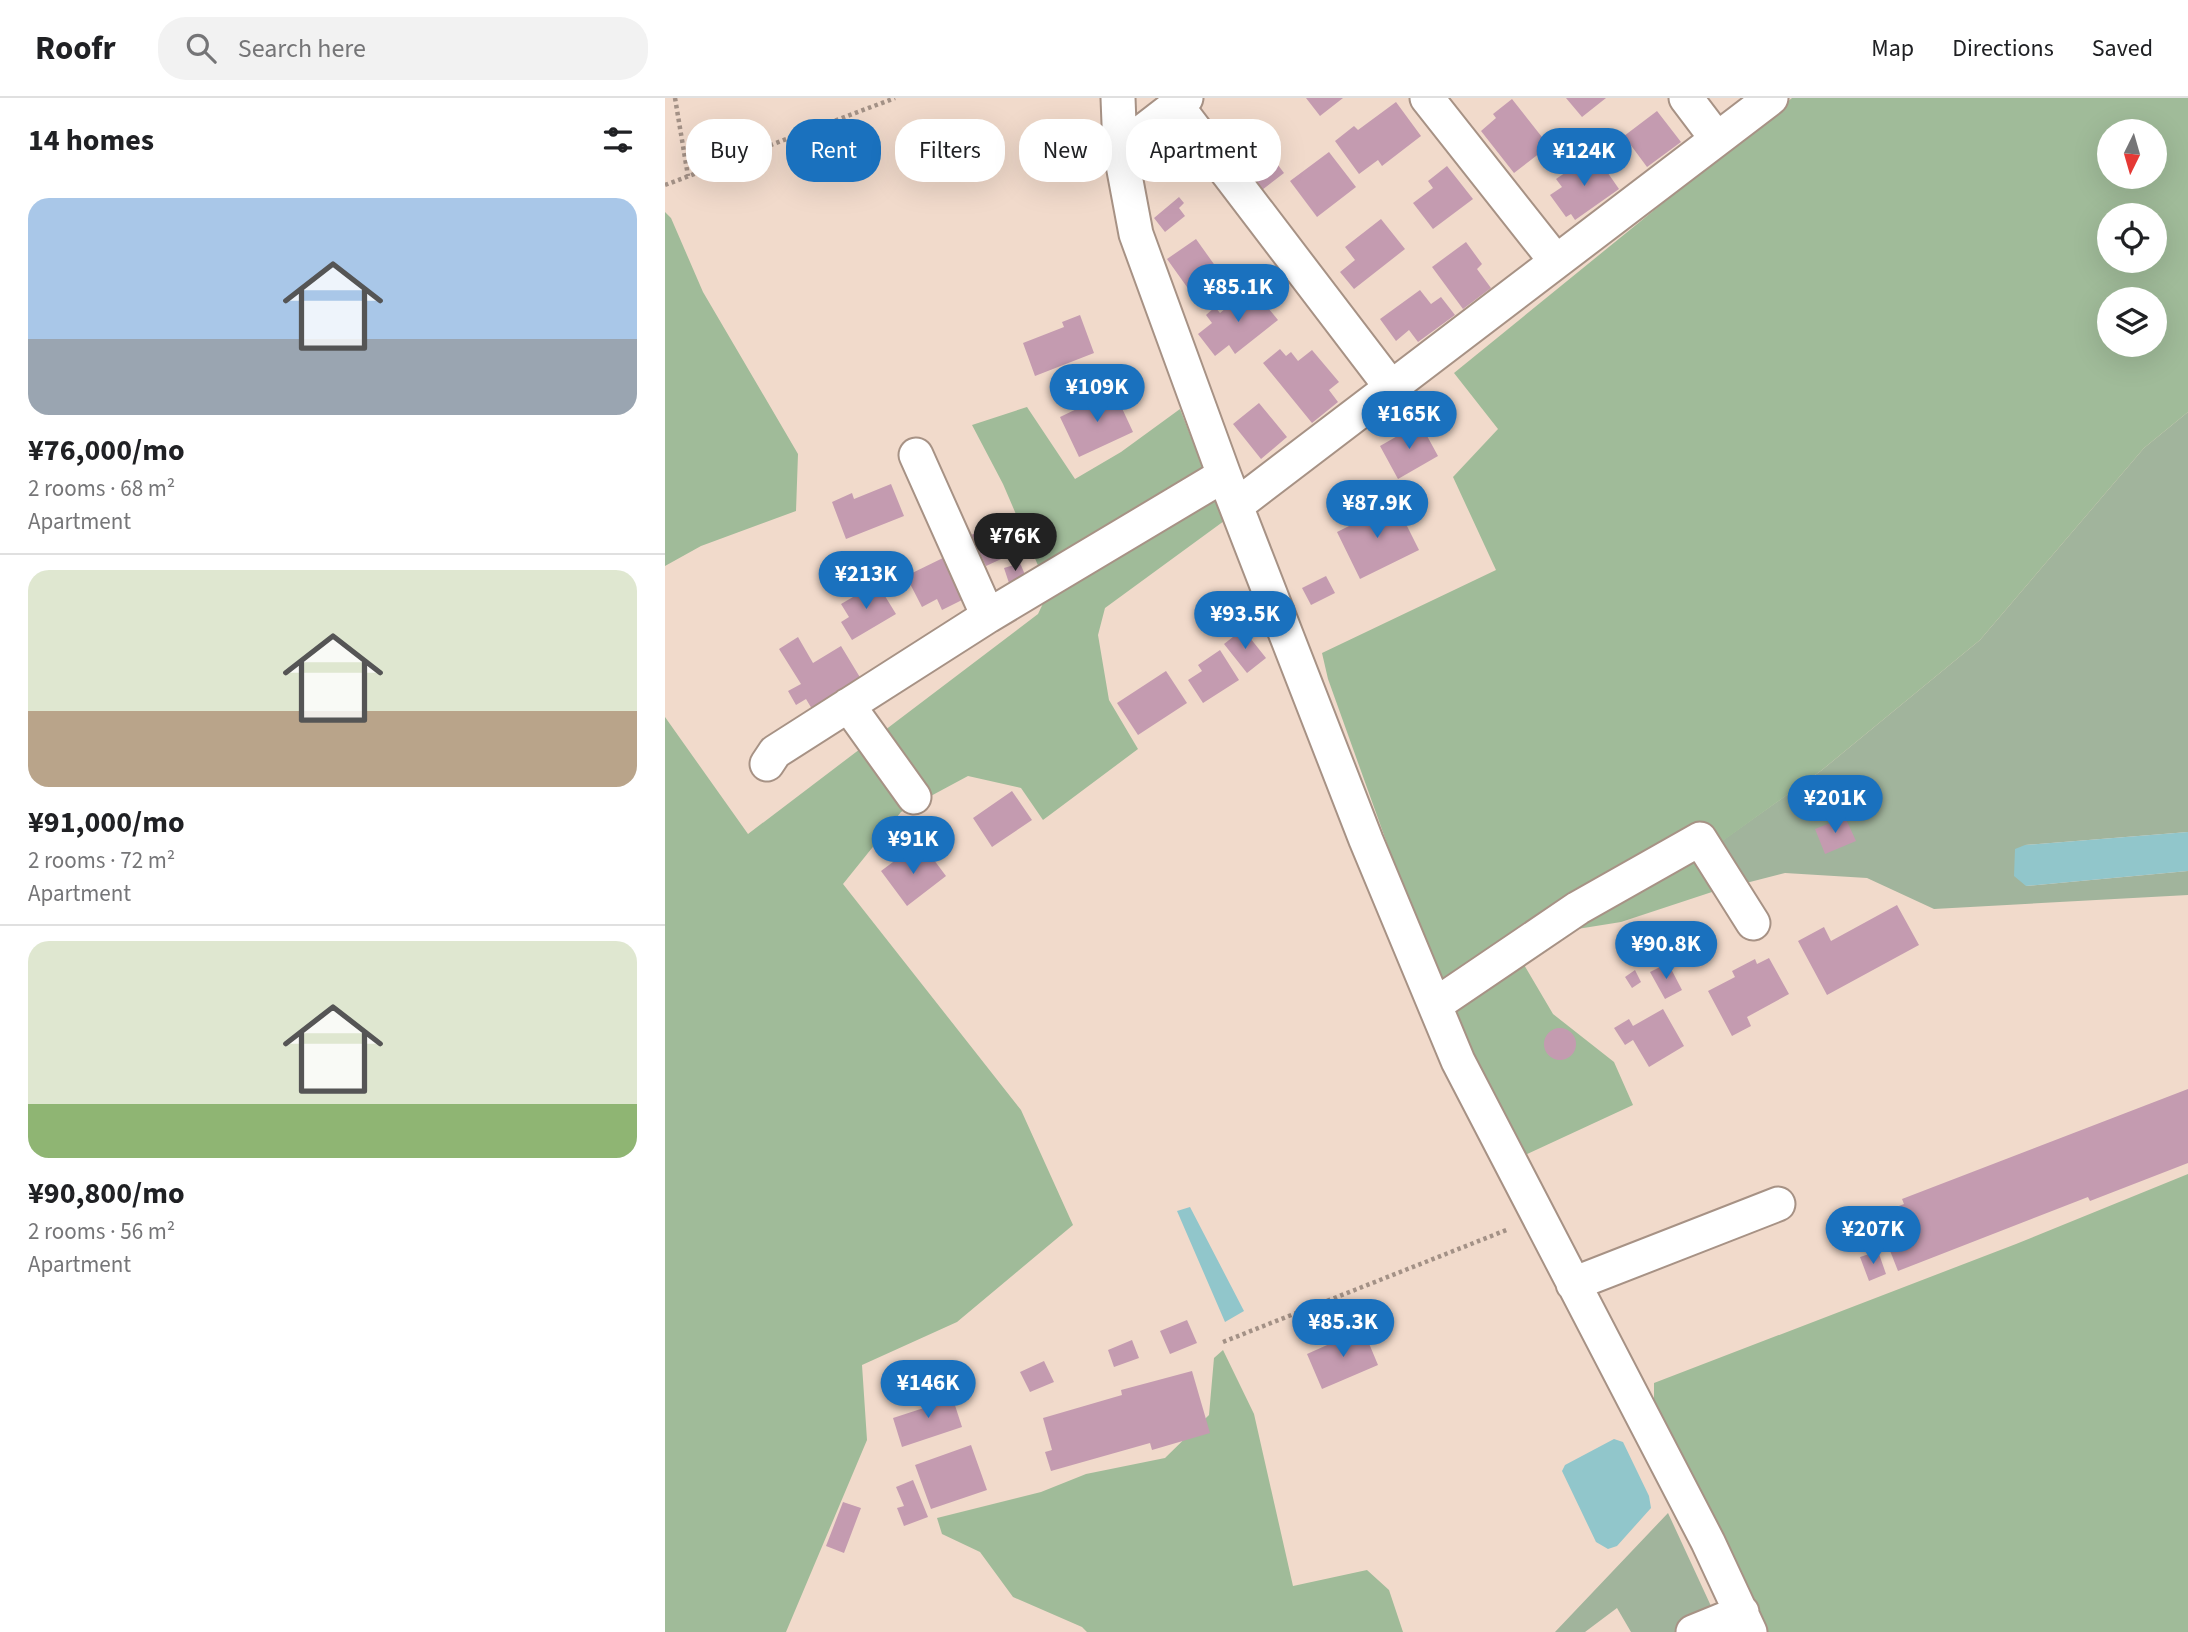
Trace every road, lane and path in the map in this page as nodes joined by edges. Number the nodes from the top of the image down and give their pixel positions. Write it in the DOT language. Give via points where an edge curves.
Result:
graph roads {
  1 [pos="675,98"];
  2 [pos="894,98"];
  3 [pos="1118,98"];
  4 [pos="1427,98"];
  5 [pos="1686,98"];
  6 [pos="1771,98"];
  7 [pos="1181,102"];
  8 [pos="1717,139"];
  9 [pos="772,144"];
  10 [pos="1119,149"];
  11 [pos="686,164"];
  12 [pos="686,177"];
  13 [pos="665,185"];
  14 [pos="1555,260"];
  15 [pos="1391,387"];
  16 [pos="916,455"];
  17 [pos="1224,475"];
  18 [pos="1237,505"];
  19 [pos="988,616"];
  20 [pos="848,705"];
  21 [pos="767,764"];
  22 [pos="913,797"];
  23 [pos="1753,923"];
  24 [pos="1435,1005"];
  25 [pos="1778,1204"];
  26 [pos="1539,1217"];
  27 [pos="1573,1283"];
  28 [pos="1223,1342"];
  29 [pos="1746,1622"];
  30 [pos="1693,1632"];
  1 -- 11 [label="path"];
  2 -- 9 [label="path"];
  3 -- 10 [label="street"];
  4 -- 14 [label="street"];
  5 -- 8 [label="street"];
  6 -- 8 [label="street"];
  7 -- 10 [label="street"];
  7 -- 15 [label="street"];
  8 -- 14 [label="street"];
  10 -- 17 [label="street" via="1136,234"];
  12 -- 13 [label="path"];
  14 -- 15 [label="street"];
  15 -- 18 [label="street"];
  16 -- 19 [label="street"];
  17 -- 18 [label="street"];
  17 -- 19 [label="street"];
  18 -- 24 [label="street"];
  19 -- 20 [label="street"];
  20 -- 21 [label="street" via="775,752"];
  20 -- 22 [label="street"];
  23 -- 24 [label="street" via="1700,839 1578,908"];
  24 -- 26 [label="street" via="1458,1061"];
  25 -- 27 [label="street"];
  26 -- 27 [label="street"];
  26 -- 28 [label="path"];
  27 -- 29 [label="street"];
  29 -- 30 [label="street"];
}
